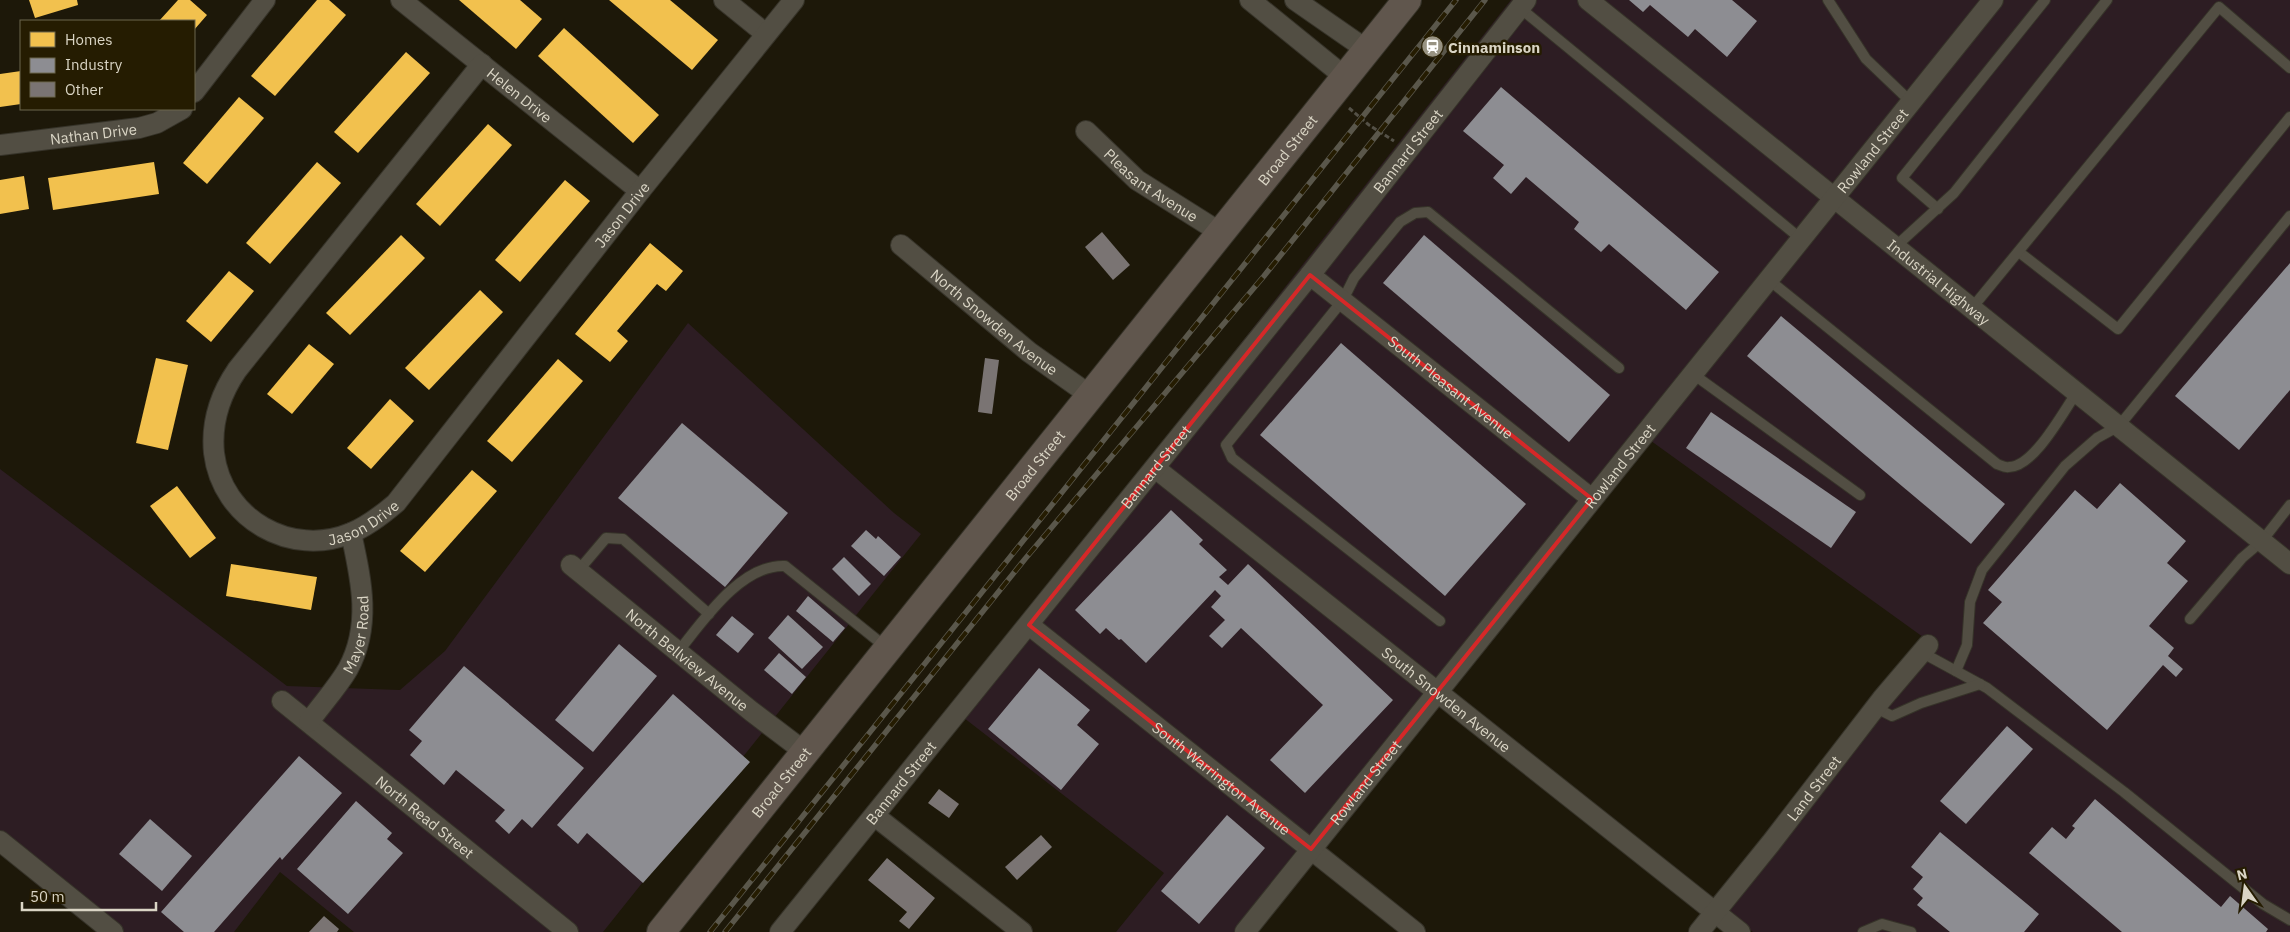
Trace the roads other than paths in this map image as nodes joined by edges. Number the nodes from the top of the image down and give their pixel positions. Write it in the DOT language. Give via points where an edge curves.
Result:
graph roads {
  1 [pos="265,0"];
  2 [pos="401,0"];
  3 [pos="724,0"];
  4 [pos="794,0"];
  5 [pos="1250,0"];
  6 [pos="1295,0"];
  7 [pos="1407,0"];
  8 [pos="1588,0"];
  9 [pos="1828,0"];
  10 [pos="1993,0"];
  11 [pos="2046,0"];
  12 [pos="2107,0"];
  13 [pos="1523,4"];
  14 [pos="766,34"];
  15 [pos="1367,50"];
  16 [pos="482,64"];
  17 [pos="2290,68"];
  18 [pos="1345,77"];
  19 [pos="195,91"];
  20 [pos="1911,102"];
  21 [pos="180,110"];
  22 [pos="2290,118"];
  23 [pos="1086,131"];
  24 [pos="0,144"];
  25 [pos="640,191"];
  26 [pos="1834,198"];
  27 [pos="1938,209"];
  28 [pos="2290,216"];
  29 [pos="1221,233"];
  30 [pos="1801,239"];
  31 [pos="901,245"];
  32 [pos="1895,246"];
  33 [pos="2019,252"];
  34 [pos="1310,274"];
  35 [pos="1769,280"];
  36 [pos="1343,300"];
  37 [pos="1972,308"];
  38 [pos="1620,368"];
  39 [pos="1693,374"];
  40 [pos="2077,392"];
  41 [pos="1091,396"];
  42 [pos="2119,426"];
  43 [pos="1155,468"];
  44 [pos="1860,495"];
  45 [pos="1592,500"];
  46 [pos="2290,505"];
  47 [pos="350,533"];
  48 [pos="2262,541"];
  49 [pos="2290,564"];
  50 [pos="575,568"];
  51 [pos="709,614"];
  52 [pos="2190,619"];
  53 [pos="1440,621"];
  54 [pos="1028,625"];
  55 [pos="1924,648"];
  56 [pos="888,649"];
  57 [pos="678,652"];
  58 [pos="1956,671"];
  59 [pos="1980,684"];
  60 [pos="1438,692"];
  61 [pos="282,701"];
  62 [pos="1876,708"];
  63 [pos="309,722"];
  64 [pos="805,752"];
  65 [pos="875,816"];
  66 [pos="0,841"];
  67 [pos="1311,850"];
  68 [pos="1714,912"];
  69 [pos="2290,920"];
  70 [pos="113,932"];
  71 [pos="568,932"];
  72 [pos="661,932"];
  73 [pos="780,932"];
  74 [pos="1022,932"];
  75 [pos="1245,932"];
  76 [pos="1415,932"];
  77 [pos="1699,932"];
  78 [pos="1740,932"];
  79 [pos="1863,932"];
  80 [pos="1912,932"];
  1 -- 19 [label="street"];
  2 -- 16 [label="street, Helen Drive"];
  3 -- 14 [label="street"];
  4 -- 14 [label="street, Jason Drive"];
  5 -- 18 [label="street"];
  6 -- 15 [label="street"];
  7 -- 15 [label="main road, Broad Street"];
  8 -- 26 [label="street, Industrial Highway"];
  9 -- 20 [label="lane" via="1866,59"];
  10 -- 20 [label="street, Rowland Street"];
  11 -- 27 [label="lane" via="1902,178"];
  12 -- 27 [label="lane"];
  13 -- 30 [label="lane"];
  13 -- 34 [label="street, Bannard Street"];
  14 -- 25 [label="street, Jason Drive"];
  15 -- 18 [label="main road, Broad Street"];
  16 -- 25 [label="street, Helen Drive"];
  16 -- 47 [label="street, Jason Drive" via="237,370 224,389 216,412 214,453 221,479 236,504 260,527 280,537 299,540 323,540"];
  17 -- 33 [label="lane" via="2219,6"];
  18 -- 29 [label="main road, Broad Street"];
  20 -- 26 [label="street, Rowland Street"];
  21 -- 24 [label="street, Nathan Drive" via="157,123 139,128"];
  22 -- 33 [label="lane" via="2118,329"];
  23 -- 29 [label="street, Pleasant Avenue" via="1137,180"];
  25 -- 47 [label="street, Jason Drive" via="396,503 375,521"];
  26 -- 30 [label="street, Rowland Street"];
  26 -- 32 [label="street, Industrial Highway"];
  27 -- 32 [label="lane"];
  28 -- 42 [label="lane"];
  29 -- 41 [label="main road, Broad Street"];
  30 -- 35 [label="street, Rowland Street"];
  31 -- 41 [label="street, North Snowden Avenue" via="1029,352"];
  32 -- 37 [label="street, Industrial Highway"];
  33 -- 37 [label="lane"];
  34 -- 36 [label="street, South Pleasant Avenue"];
  34 -- 43 [label="street, Bannard Street"];
  35 -- 39 [label="street, Rowland Street"];
  35 -- 40 [label="lane" via="1997,464 2008,468 2035,453"];
  36 -- 38 [label="lane" via="1354,278 1400,222 1415,213 1428,212"];
  36 -- 45 [label="street, South Pleasant Avenue"];
  36 -- 53 [label="lane" via="1226,445 1232,458"];
  37 -- 40 [label="street, Industrial Highway"];
  39 -- 44 [label="lane"];
  39 -- 45 [label="street, Rowland Street"];
  40 -- 42 [label="street, Industrial Highway"];
  41 -- 56 [label="main road, Broad Street"];
  42 -- 48 [label="street, Industrial Highway"];
  42 -- 58 [label="lane" via="2097,438 2065,466 1982,570 1970,602 1967,646"];
  43 -- 54 [label="street, Bannard Street"];
  43 -- 60 [label="street, South Snowden Avenue"];
  45 -- 60 [label="street, Rowland Street"];
  46 -- 48 [label="lane"];
  47 -- 63 [label="street, Mayer Road" via="363,587 362,620 348,669"];
  48 -- 49 [label="street, Industrial Highway"];
  48 -- 52 [label="lane" via="2242,558"];
  50 -- 51 [label="lane" via="606,538 623,538"];
  50 -- 57 [label="street, North Bellview Avenue"];
  51 -- 56 [label="lane" via="754,572 771,566 785,566"];
  51 -- 57 [label="lane"];
  54 -- 65 [label="street, Bannard Street"];
  54 -- 67 [label="street, South Warrington Avenue"];
  55 -- 58 [label="lane"];
  55 -- 62 [label="street, Land Street"];
  56 -- 64 [label="main road, Broad Street"];
  57 -- 64 [label="street, North Bellview Avenue"];
  58 -- 59 [label="lane"];
  59 -- 62 [label="lane" via="1892,716"];
  59 -- 69 [label="lane" via="2124,792 2263,904"];
  60 -- 67 [label="street, Rowland Street"];
  60 -- 68 [label="street, South Snowden Avenue"];
  61 -- 63 [label="street, North Read Street"];
  62 -- 68 [label="street, Land Street"];
  63 -- 71 [label="street, North Read Street"];
  64 -- 72 [label="main road, Broad Street"];
  65 -- 73 [label="street, Bannard Street"];
  65 -- 74 [label="street"];
  66 -- 70 [label="street"];
  67 -- 75 [label="street, Rowland Street"];
  67 -- 76 [label="street, South Warrington Avenue"];
  68 -- 77 [label="street, Land Street"];
  68 -- 78 [label="street, South Snowden Avenue"];
  79 -- 80 [label="lane" via="1882,924"];
}
